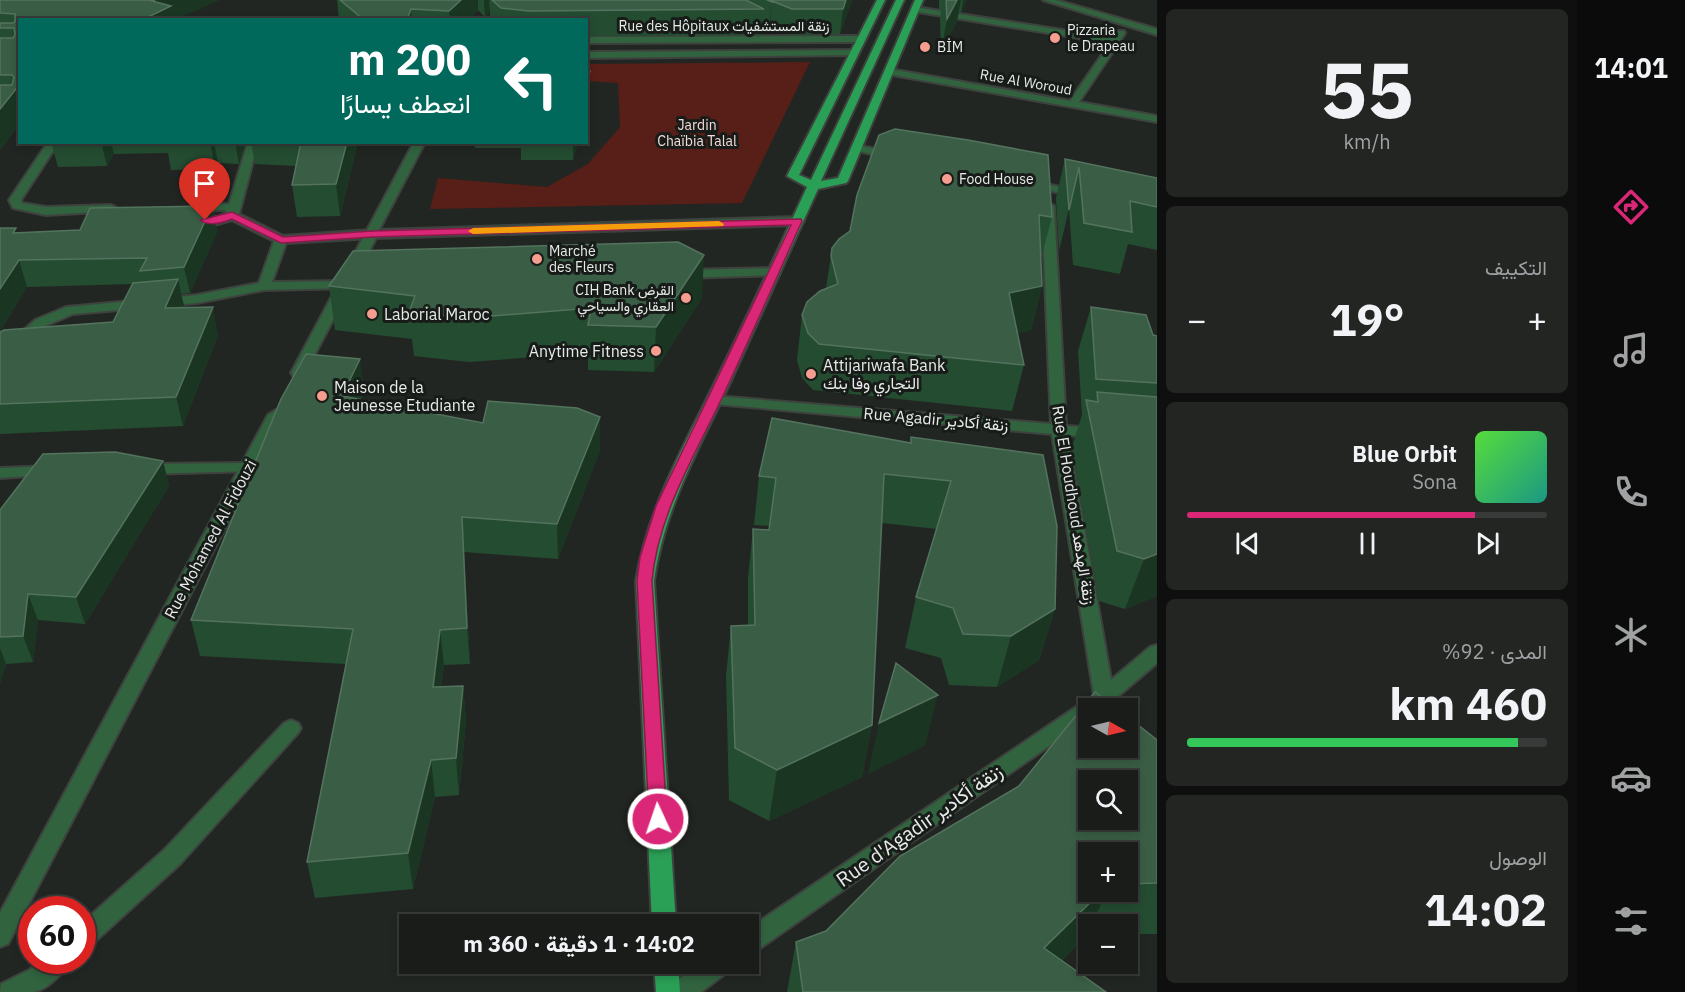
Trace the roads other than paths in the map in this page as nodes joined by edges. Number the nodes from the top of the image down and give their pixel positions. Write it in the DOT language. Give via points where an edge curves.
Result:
graph roads {
  1 [pos="881,0"];
  2 [pos="900,0"];
  3 [pos="1047,0"];
  4 [pos="917,4"];
  5 [pos="1127,24"];
  6 [pos="764,30"];
  7 [pos="1157,32"];
  8 [pos="861,39"];
  9 [pos="588,40"];
  10 [pos="784,40"];
  11 [pos="1116,41"];
  12 [pos="855,52"];
  13 [pos="588,55"];
  14 [pos="890,72"];
  15 [pos="1073,104"];
  16 [pos="1157,119"];
  17 [pos="53,144"];
  18 [pos="252,144"];
  19 [pos="419,144"];
  20 [pos="857,148"];
  21 [pos="908,158"];
  22 [pos="1012,180"];
  23 [pos="814,186"];
  24 [pos="1047,187"];
  25 [pos="1091,196"];
  26 [pos="125,209"];
  27 [pos="196,211"];
  28 [pos="233,212"];
  29 [pos="798,221"];
  30 [pos="372,234"];
  31 [pos="281,240"];
  32 [pos="774,272"];
  33 [pos="663,275"];
  34 [pos="350,284"];
  35 [pos="264,286"];
  36 [pos="0,359"];
  37 [pos="715,400"];
  38 [pos="1059,430"];
  39 [pos="1113,435"];
  40 [pos="248,468"];
  41 [pos="129,470"];
  42 [pos="72,471"];
  43 [pos="0,473"];
  44 [pos="1157,652"];
  45 [pos="1099,698"];
  46 [pos="1108,698"];
  47 [pos="1078,721"];
  48 [pos="291,729"];
  49 [pos="663,914"];
  50 [pos="96,925"];
  51 [pos="0,936"];
  52 [pos="759,936"];
  53 [pos="42,974"];
  54 [pos="667,974"];
  55 [pos="705,974"];
  56 [pos="10,992"];
  57 [pos="668,992"];
  58 [pos="681,992"];
  1 -- 8 [label="main road"];
  2 -- 23 [label="main road"];
  3 -- 5 [label="street"];
  4 -- 11 [label="street"];
  4 -- 14 [label="main road"];
  5 -- 7 [label="street"];
  5 -- 11 [label="street"];
  6 -- 10 [label="street"];
  8 -- 10 [label="street, Rue des Hôpitaux زنقة المستشفيات"];
  8 -- 12 [label="main road"];
  9 -- 10 [label="street, Rue des Hôpitaux زنقة المستشفيات"];
  11 -- 15 [label="street"];
  12 -- 13 [label="street, Rue des Hôpitaux زنقة المستشفيات"];
  12 -- 23 [label="main road" via="793,176"];
  14 -- 15 [label="street, Rue Al Woroud"];
  14 -- 20 [label="main road"];
  15 -- 16 [label="street, Rue Al Woroud"];
  17 -- 26 [label="street" via="15,200 17,206 46,210"];
  18 -- 28 [label="street"];
  19 -- 30 [label="street, Rue Mohamed Al Fidouzi"];
  20 -- 21 [label="street"];
  20 -- 23 [label="main road" via="842,181"];
  22 -- 24 [label="street"];
  23 -- 29 [label="main road"];
  24 -- 25 [label="street"];
  24 -- 38 [label="street, Rue El Houdhoud زنقة الهدهد"];
  27 -- 28 [label="street" via="213,207"];
  28 -- 31 [label="street"];
  29 -- 30 [label="street"];
  29 -- 32 [label="main road"];
  30 -- 31 [label="street"];
  30 -- 34 [label="street, Rue Mohamed Al Fidouzi"];
  31 -- 35 [label="street"];
  32 -- 33 [label="street"];
  32 -- 37 [label="main road"];
  34 -- 35 [label="street"];
  34 -- 40 [label="street, Rue Mohamed Al Fidouzi"];
  35 -- 36 [label="street" via="197,300 71,310 40,323"];
  37 -- 38 [label="street, Rue Agadir زنقة أكادير"];
  37 -- 49 [label="main road" via="663,506 647,557 645,581"];
  38 -- 39 [label="street, Rue Agadir زنقة أكادير"];
  38 -- 45 [label="street, Rue El Houdhoud زنقة الهدهد"];
  40 -- 41 [label="street"];
  40 -- 51 [label="street, Rue Mohamed Al Fidouzi"];
  42 -- 43 [label="street"];
  44 -- 46 [label="street, Rue d'Agadir زنقة أكادير"];
  47 -- 52 [label="street, Rue d'Agadir زنقة أكادير"];
  48 -- 50 [label="street" via="172,857"];
  53 -- 56 [label="street"];
  54 -- 57 [label="main road"];
  55 -- 58 [label="street"];
}
